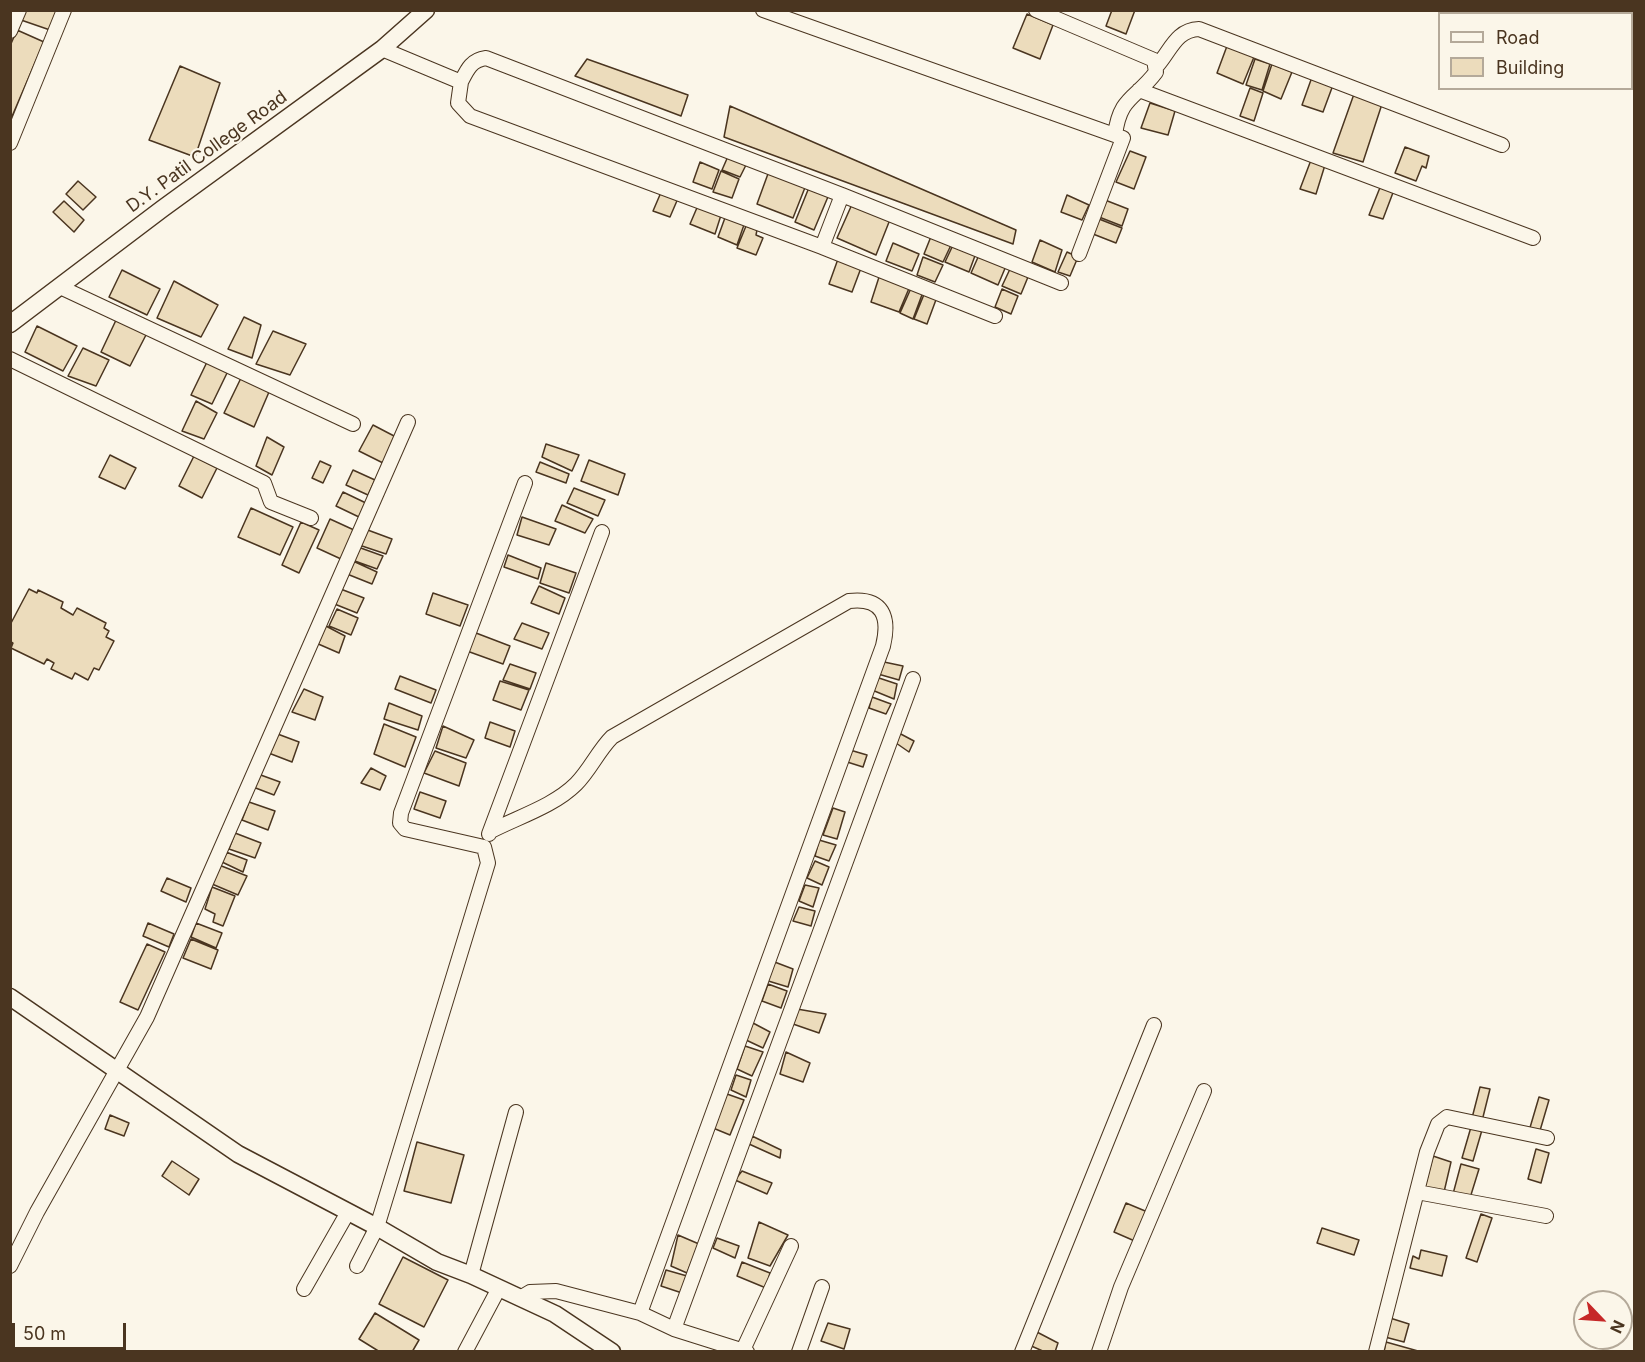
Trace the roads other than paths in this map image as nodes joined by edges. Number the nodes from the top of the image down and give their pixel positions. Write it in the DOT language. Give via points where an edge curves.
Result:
graph roads {
  1 [pos="19,10"];
  2 [pos="64,10"];
  3 [pos="426,10"];
  4 [pos="764,10"];
  5 [pos="1036,10"];
  6 [pos="10,31"];
  7 [pos="382,49"];
  8 [pos="1157,66"];
  9 [pos="461,82"];
  10 [pos="1139,90"];
  11 [pos="1115,135"];
  12 [pos="10,143"];
  13 [pos="1502,145"];
  14 [pos="842,195"];
  15 [pos="1533,238"];
  16 [pos="822,247"];
  17 [pos="1079,254"];
  18 [pos="1061,283"];
  19 [pos="60,287"];
  20 [pos="995,316"];
  21 [pos="10,324"];
  22 [pos="10,359"];
  23 [pos="408,422"];
  24 [pos="353,424"];
  25 [pos="525,483"];
  26 [pos="311,518"];
  27 [pos="602,532"];
  28 [pos="913,679"];
  29 [pos="491,831"];
  30 [pos="484,848"];
  31 [pos="10,997"];
  32 [pos="1154,1025"];
  33 [pos="117,1071"];
  34 [pos="1204,1091"];
  35 [pos="516,1113"];
  36 [pos="1547,1138"];
  37 [pos="1417,1192"];
  38 [pos="348,1212"];
  39 [pos="1546,1216"];
  40 [pos="377,1227"];
  41 [pos="791,1246"];
  42 [pos="10,1266"];
  43 [pos="357,1266"];
  44 [pos="471,1275"];
  45 [pos="822,1287"];
  46 [pos="499,1288"];
  47 [pos="304,1289"];
  48 [pos="520,1298"];
  49 [pos="640,1313"];
  50 [pos="674,1329"];
  51 [pos="745,1351"];
  52 [pos="465,1352"];
  53 [pos="612,1352"];
  54 [pos="799,1352"];
  55 [pos="1022,1352"];
  56 [pos="1099,1352"];
  57 [pos="1376,1352"];
  1 -- 6 [label="street"];
  2 -- 12 [label="street"];
  3 -- 7 [label="street, D.Y. Patil College Road"];
  4 -- 11 [label="street"];
  5 -- 8 [label="street" via="1149,57"];
  7 -- 9 [label="street"];
  7 -- 19 [label="street, D.Y. Patil College Road"];
  8 -- 10 [label="street" via="1152,78"];
  8 -- 13 [label="street" via="1179,36 1186,30 1199,29"];
  9 -- 14 [label="street" via="477,59 486,58"];
  9 -- 16 [label="street" via="458,104 471,116"];
  10 -- 11 [label="street" via="1122,108"];
  10 -- 15 [label="street"];
  11 -- 17 [label="street" via="1123,138"];
  14 -- 16 [label="street"];
  14 -- 18 [label="street"];
  16 -- 20 [label="street"];
  19 -- 21 [label="street, D.Y. Patil College Road"];
  19 -- 24 [label="street"];
  22 -- 26 [label="street" via="264,483 271,502"];
  23 -- 33 [label="street" via="147,1017"];
  25 -- 30 [label="street" via="400,823 405,829"];
  27 -- 29 [label="street"];
  28 -- 50 [label="street"];
  29 -- 30 [label="street"];
  29 -- 49 [label="street" via="562,796 612,737 849,601 874,604 885,616 883,646"];
  30 -- 40 [label="street" via="488,863"];
  31 -- 33 [label="street"];
  32 -- 55 [label="street"];
  33 -- 38 [label="street" via="238,1154"];
  33 -- 42 [label="street"];
  34 -- 56 [label="street" via="1121,1287"];
  35 -- 44 [label="street"];
  36 -- 37 [label="street" via="1447,1117 1438,1124"];
  37 -- 39 [label="street"];
  37 -- 57 [label="street"];
  38 -- 40 [label="street"];
  38 -- 47 [label="street"];
  40 -- 43 [label="street"];
  40 -- 44 [label="street" via="437,1262"];
  41 -- 51 [label="street"];
  44 -- 46 [label="street"];
  45 -- 54 [label="street"];
  46 -- 48 [label="street"];
  46 -- 52 [label="street"];
  48 -- 49 [label="street" via="530,1292 556,1291"];
  48 -- 53 [label="street" via="555,1314"];
  49 -- 50 [label="street"];
  50 -- 51 [label="street"];
}
